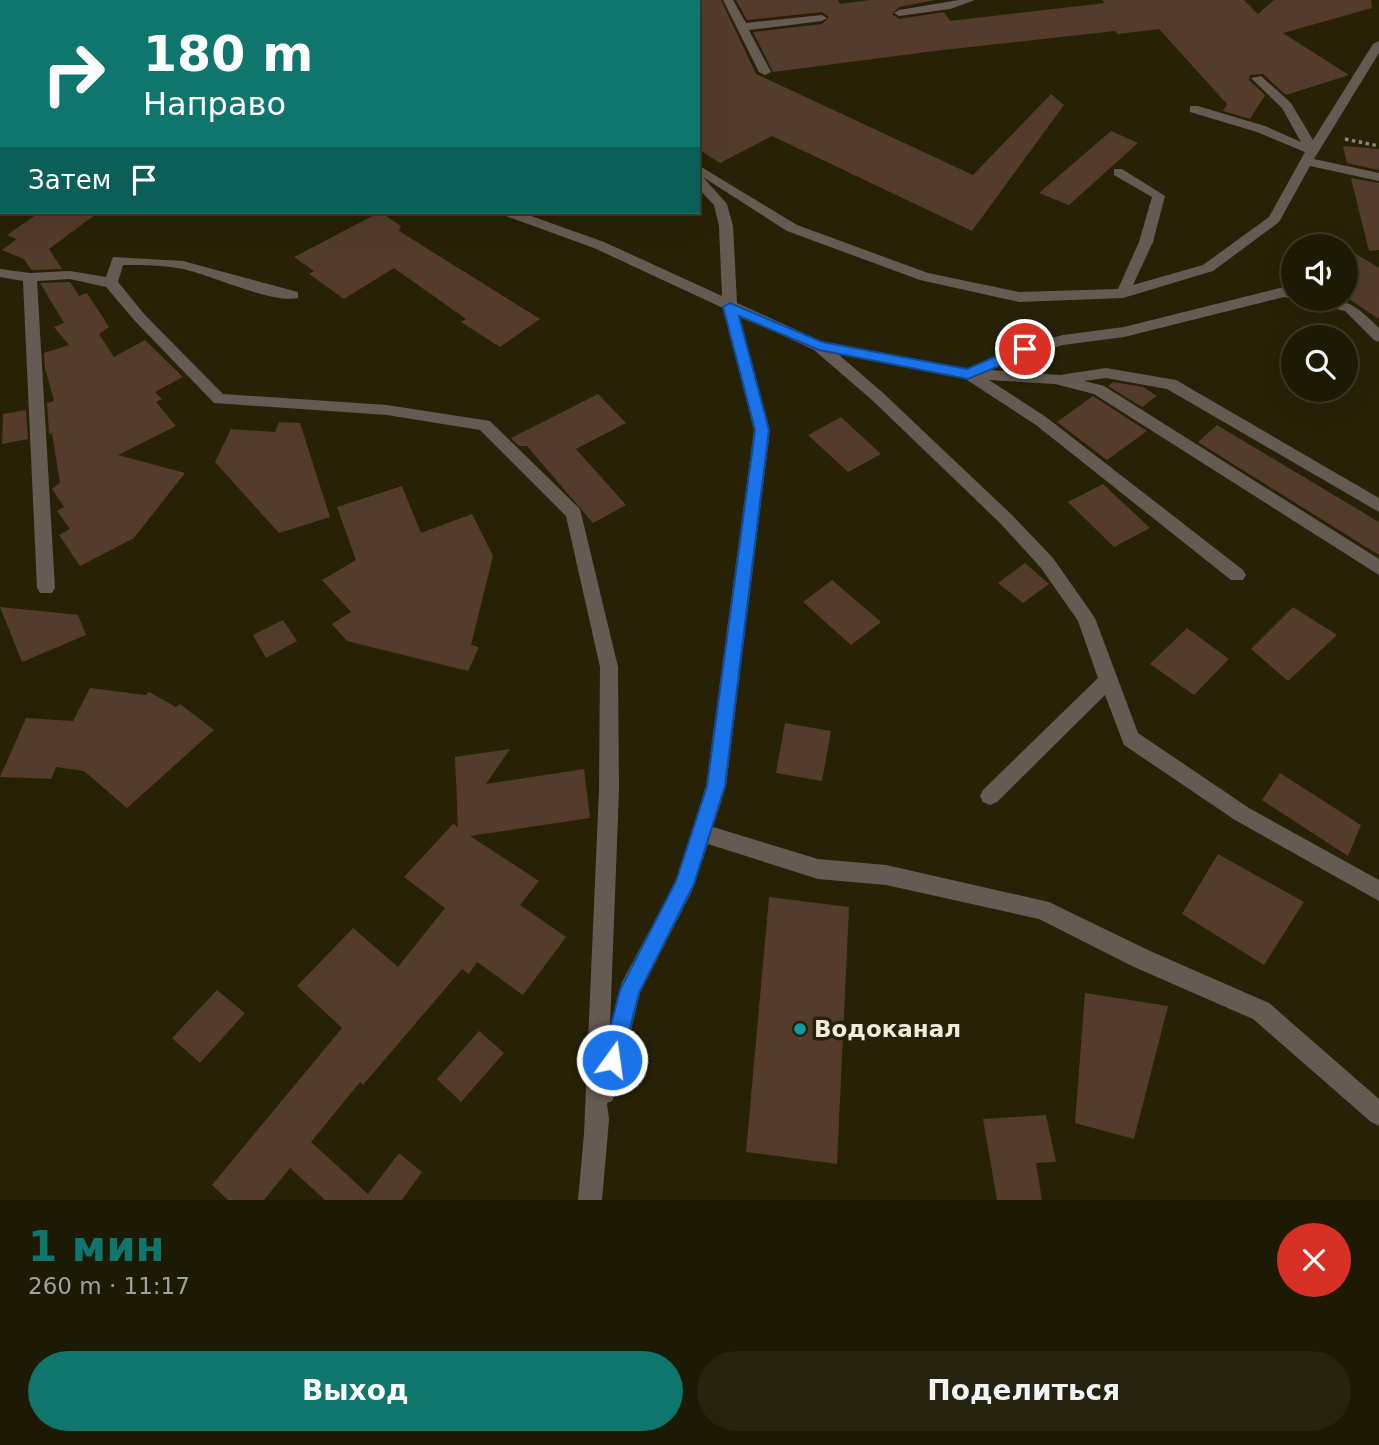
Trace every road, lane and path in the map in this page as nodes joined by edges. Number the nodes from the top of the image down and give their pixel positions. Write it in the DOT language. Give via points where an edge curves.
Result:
graph roads {
  1 [pos="728,0"];
  2 [pos="970,0"];
  3 [pos="899,13"];
  4 [pos="822,18"];
  5 [pos="743,27"];
  6 [pos="1379,44"];
  7 [pos="765,72"];
  8 [pos="1257,78"];
  9 [pos="1194,109"];
  10 [pos="1324,135"];
  11 [pos="1379,146"];
  12 [pos="1309,156"];
  13 [pos="700,170"];
  14 [pos="1118,172"];
  15 [pos="1379,177"];
  16 [pos="700,182"];
  17 [pos="514,214"];
  18 [pos="0,273"];
  19 [pos="30,277"];
  20 [pos="111,283"];
  21 [pos="1122,293"];
  22 [pos="1281,293"];
  23 [pos="293,295"];
  24 [pos="730,307"];
  25 [pos="1353,311"];
  26 [pos="1379,337"];
  27 [pos="819,346"];
  28 [pos="968,374"];
  29 [pos="1055,379"];
  30 [pos="1379,506"];
  31 [pos="1379,568"];
  32 [pos="1237,575"];
  33 [pos="46,587"];
  34 [pos="1108,680"];
  35 [pos="990,796"];
  36 [pos="701,833"];
  37 [pos="1379,891"];
  38 [pos="1379,1114"];
  39 [pos="594,1130"];
  40 [pos="590,1200"];
  1 -- 5 [label="street"];
  2 -- 3 [label="street"];
  4 -- 5 [label="street"];
  5 -- 7 [label="street"];
  6 -- 10 [label="street"];
  8 -- 12 [label="street" via="1287,106"];
  9 -- 12 [label="street" via="1261,129"];
  10 -- 11 [label="path"];
  10 -- 12 [label="street"];
  12 -- 15 [label="street"];
  12 -- 21 [label="street" via="1274,219 1208,268"];
  13 -- 21 [label="street" via="792,228 925,277 1018,297"];
  14 -- 21 [label="street" via="1159,196 1146,242"];
  16 -- 24 [label="street" via="720,204 726,226"];
  17 -- 24 [label="street" via="599,245"];
  18 -- 19 [label="street"];
  19 -- 20 [label="street" via="71,275"];
  19 -- 33 [label="street"];
  20 -- 23 [label="street" via="118,260 153,261"];
  20 -- 39 [label="street" via="219,399 387,410 485,425 574,513 609,667 609,790"];
  22 -- 28 [label="street" via="1124,332 1025,349"];
  24 -- 27 [label="street"];
  24 -- 36 [label="street" via="762,430 716,786"];
  25 -- 26 [label="street"];
  27 -- 28 [label="street"];
  27 -- 34 [label="street" via="996,509 1047,563 1086,618"];
  28 -- 29 [label="street"];
  28 -- 32 [label="street" via="1041,421"];
  29 -- 30 [label="street" via="1106,373 1171,384"];
  29 -- 31 [label="street" via="1099,390"];
  34 -- 35 [label="street"];
  34 -- 37 [label="street" via="1131,739 1242,814"];
  36 -- 38 [label="street" via="818,869 886,875 1042,909 1261,1011"];
  36 -- 39 [label="street" via="684,884 630,990"];
  39 -- 40 [label="street"];
}
